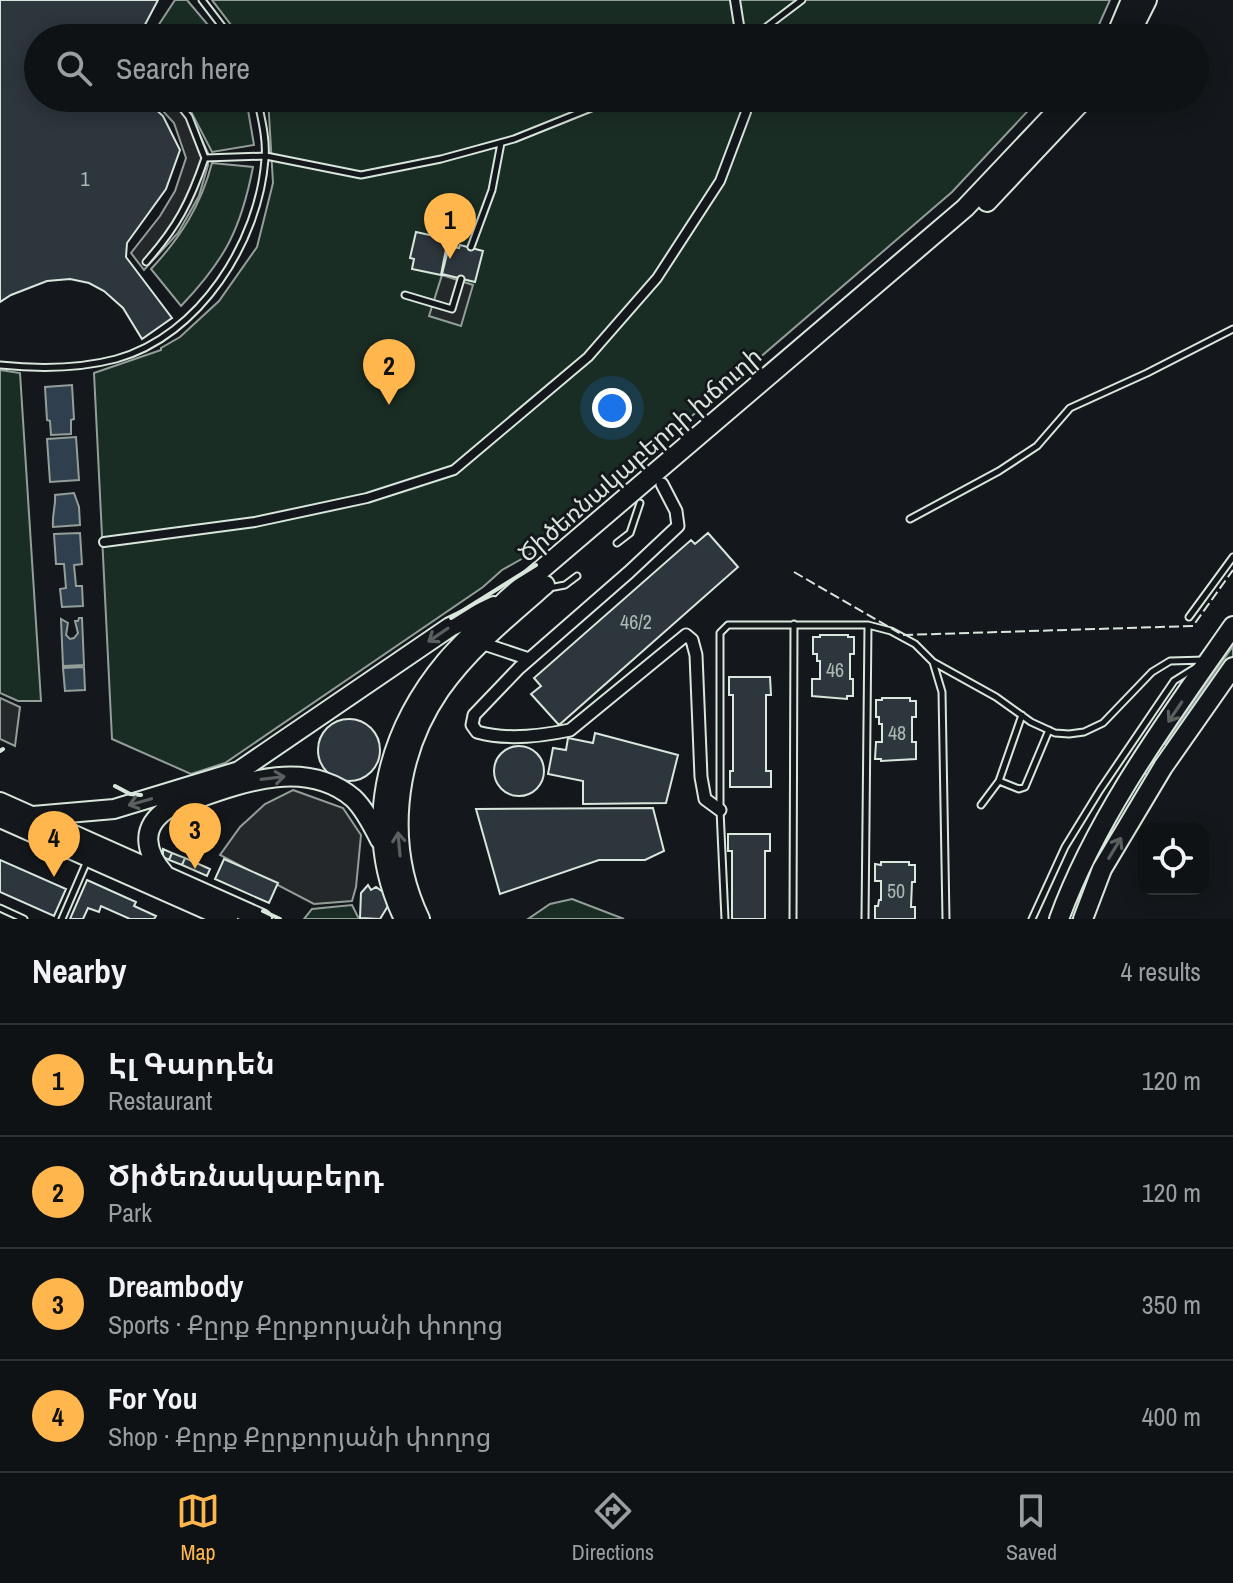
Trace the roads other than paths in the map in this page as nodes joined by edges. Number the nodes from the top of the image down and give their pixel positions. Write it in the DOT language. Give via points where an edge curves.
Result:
graph roads {
  1 [pos="202,0"];
  2 [pos="735,0"];
  3 [pos="802,0"];
  4 [pos="1131,0"];
  5 [pos="1147,0"];
  6 [pos="220,24"];
  7 [pos="740,24"];
  8 [pos="770,24"];
  9 [pos="1121,24"];
  10 [pos="1135,24"];
  11 [pos="185,112"];
  12 [pos="259,112"];
  13 [pos="580,112"];
  14 [pos="746,112"];
  15 [pos="1056,112"];
  16 [pos="1072,112"];
  17 [pos="501,143"];
  18 [pos="266,156"];
  19 [pos="205,158"];
  20 [pos="471,247"];
  21 [pos="146,262"];
  22 [pos="461,279"];
  23 [pos="405,295"];
  24 [pos="1233,329"];
  25 [pos="0,365"];
  26 [pos="662,484"];
  27 [pos="640,503"];
  28 [pos="910,519"];
  29 [pos="104,542"];
  30 [pos="617,543"];
  31 [pos="1233,557"];
  32 [pos="577,576"];
  33 [pos="540,589"];
  34 [pos="507,599"];
  35 [pos="1233,613"];
  36 [pos="1189,617"];
  37 [pos="794,624"];
  38 [pos="868,625"];
  39 [pos="1233,626"];
  40 [pos="487,645"];
  41 [pos="1214,654"];
  42 [pos="529,659"];
  43 [pos="933,662"];
  44 [pos="1233,667"];
  45 [pos="1022,715"];
  46 [pos="1049,730"];
  47 [pos="1145,757"];
  48 [pos="1163,767"];
  49 [pos="999,781"];
  50 [pos="0,802"];
  51 [pos="981,805"];
  52 [pos="720,810"];
  53 [pos="33,816"];
  54 [pos="0,818"];
  55 [pos="382,843"];
  56 [pos="95,860"];
  57 [pos="165,875"];
  58 [pos="0,908"];
  59 [pos="24,919"];
  60 [pos="62,919"];
  61 [pos="202,919"];
  62 [pos="228,919"];
  63 [pos="262,919"];
  64 [pos="404,919"];
  65 [pos="420,919"];
  66 [pos="725,919"];
  67 [pos="793,919"];
  68 [pos="865,919"];
  69 [pos="946,919"];
  70 [pos="1032,919"];
  71 [pos="1059,919"];
  72 [pos="1083,919"];
  1 -- 6 [label="lane"];
  2 -- 7 [label="street"];
  3 -- 8 [label="lane"];
  4 -- 9 [label="main road"];
  5 -- 10 [label="main road"];
  11 -- 19 [label="lane"];
  12 -- 18 [label="lane"];
  13 -- 17 [label="lane"];
  14 -- 29 [label="street" via="720,181 657,278 588,357 454,470 367,498 255,522"];
  15 -- 34 [label="main road, Ծիծեռնակաբերդի խճուղի" via="965,208"];
  16 -- 26 [label="main road, Ծիծեռնակաբերդի խճուղի" via="970,219"];
  17 -- 18 [label="lane" via="361,175"];
  17 -- 20 [label="lane" via="492,190"];
  18 -- 19 [label="lane"];
  18 -- 25 [label="lane" via="249,232 231,265 170,331 118,358 85,365"];
  19 -- 21 [label="lane" via="173,232"];
  22 -- 23 [label="lane" via="452,309"];
  24 -- 28 [label="lane" via="1070,408 1037,446"];
  26 -- 27 [label="main road, Ծիծեռնակաբերդի խճուղի"];
  26 -- 42 [label="street" via="678,526"];
  27 -- 30 [label="lane" via="630,533"];
  27 -- 33 [label="main road, Ծիծեռնակաբերդի խճուղի"];
  31 -- 36 [label="lane"];
  32 -- 33 [label="lane" via="565,585"];
  65 -- 33 [label="main road, Ծիծեռնակաբերդի խճուղի, one-way" via="407,887 398,838 408,759 440,690"];
  34 -- 53 [label="main road, one-way" via="450,627 239,771 114,809"];
  34 -- 55 [label="main road, Ծիծեռնակաբերդի խճուղի" via="447,661 412,711 384,787"];
  35 -- 41 [label="main road"];
  37 -- 38 [label="lane"];
  37 -- 52 [label="lane" via="728,625 720,633"];
  37 -- 67 [label="lane"];
  38 -- 43 [label="lane" via="915,644"];
  38 -- 68 [label="lane"];
  39 -- 41 [label="main road"];
  40 -- 42 [label="street"];
  41 -- 46 [label="lane" via="1170,661 1152,672 1103,723 1084,732"];
  41 -- 47 [label="main road, one-way"];
  41 -- 70 [label="lane" via="1174,681 1159,701 1065,847"];
  42 -- 52 [label="street" via="474,715 477,732 491,736 570,730 686,635 696,655 705,799"];
  43 -- 45 [label="lane"];
  43 -- 69 [label="lane" via="942,692"];
  44 -- 48 [label="main road"];
  45 -- 46 [label="lane"];
  45 -- 49 [label="lane"];
  46 -- 49 [label="lane" via="1025,787"];
  47 -- 48 [label="main road"];
  47 -- 71 [label="main road" via="1096,837"];
  72 -- 48 [label="main road, one-way" via="1102,869"];
  49 -- 51 [label="lane"];
  50 -- 53 [label="main road"];
  52 -- 66 [label="lane"];
  53 -- 57 [label="main road"];
  54 -- 56 [label="main road"];
  57 -- 55 [label="main road, one-way" via="148,850 158,815 262,779 293,775 323,781 354,799"];
  55 -- 64 [label="main road, Ծիծեռնակաբերդի խճուղի"];
  56 -- 60 [label="lane"];
  56 -- 61 [label="main road"];
  56 -- 62 [label="main road"];
  57 -- 63 [label="main road"];
  58 -- 59 [label="lane"];
}
